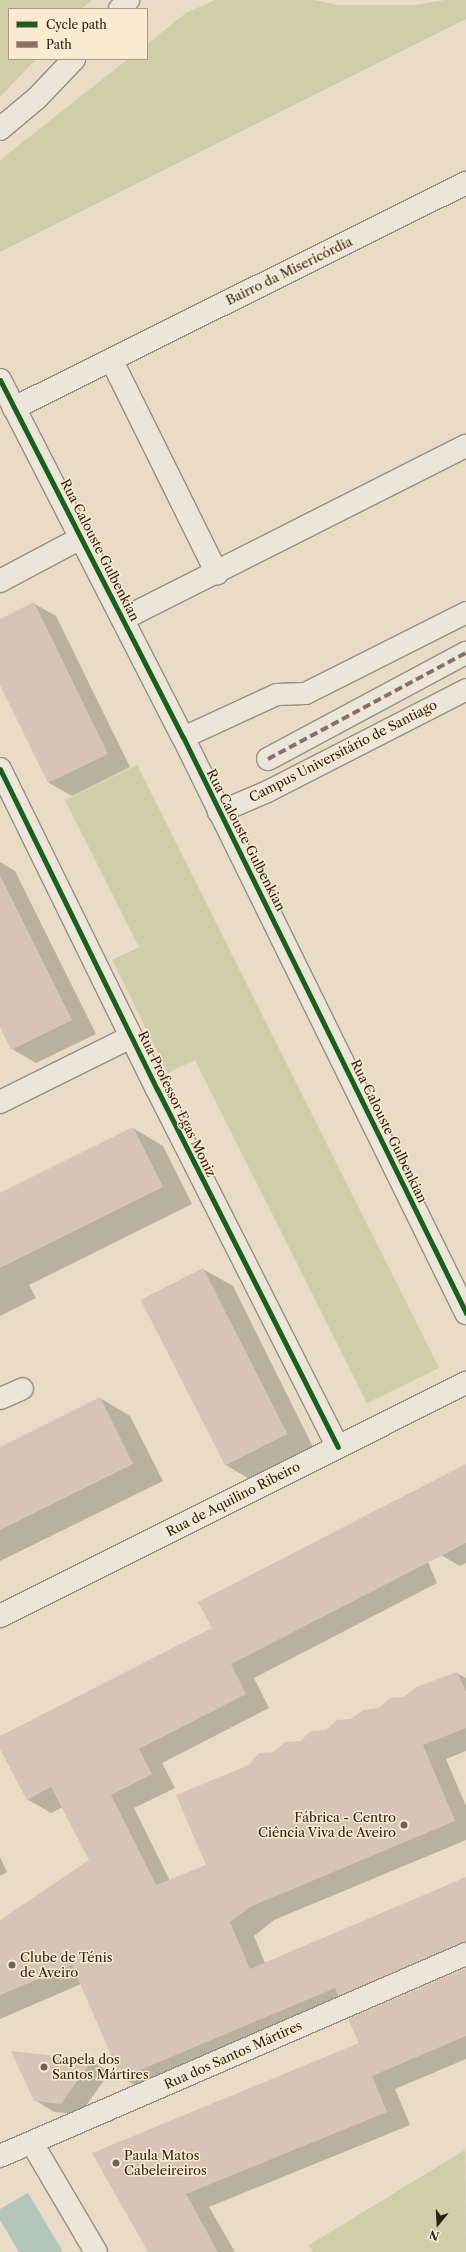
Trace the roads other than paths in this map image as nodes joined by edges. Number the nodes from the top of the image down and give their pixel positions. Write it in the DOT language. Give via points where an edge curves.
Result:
graph roads {
  1 [pos="128,0"];
  2 [pos="121,8"];
  3 [pos="73,60"];
  4 [pos="0,129"];
  5 [pos="466,183"];
  6 [pos="112,360"];
  7 [pos="0,380"];
  8 [pos="14,408"];
  9 [pos="466,446"];
  10 [pos="81,538"];
  11 [pos="217,573"];
  12 [pos="0,581"];
  13 [pos="466,612"];
  14 [pos="123,619"];
  15 [pos="466,653"];
  16 [pos="466,689"];
  17 [pos="183,737"];
  18 [pos="268,759"];
  19 [pos="0,769"];
  20 [pos="218,812"];
  21 [pos="132,1037"];
  22 [pos="0,1102"];
  23 [pos="466,1313"];
  24 [pos="466,1383"];
  25 [pos="22,1388"];
  26 [pos="0,1398"];
  27 [pos="338,1446"];
  28 [pos="0,1616"];
  29 [pos="466,1954"];
  30 [pos="32,2143"];
  31 [pos="0,2156"];
  32 [pos="96,2252"];
  1 -- 2 [label="street"];
  3 -- 4 [label="street" via="37,98"];
  5 -- 6 [label="street, Bairro da Misericórdia"];
  6 -- 8 [label="street, Bairro da Misericórdia"];
  6 -- 11 [label="street"];
  7 -- 8 [label="street, Rua Calouste Gulbenkian"];
  8 -- 10 [label="street, Rua Calouste Gulbenkian"];
  9 -- 11 [label="street"];
  10 -- 12 [label="street"];
  10 -- 14 [label="street, Rua Calouste Gulbenkian"];
  11 -- 14 [label="street"];
  13 -- 17 [label="lane" via="305,693 276,694"];
  14 -- 17 [label="street, Rua Calouste Gulbenkian"];
  15 -- 18 [label="street"];
  16 -- 20 [label="lane, Campus Universitário de Santiago" via="267,791"];
  17 -- 20 [label="street, Rua Calouste Gulbenkian"];
  19 -- 21 [label="street, Rua Professor Egas Moniz"];
  20 -- 23 [label="street, Rua Calouste Gulbenkian"];
  21 -- 22 [label="street"];
  21 -- 27 [label="street, Rua Professor Egas Moniz"];
  24 -- 27 [label="street, Rua de Aquilino Ribeiro"];
  25 -- 26 [label="lane"];
  27 -- 28 [label="street, Rua de Aquilino Ribeiro"];
  29 -- 30 [label="street, Rua dos Santos Mártires"];
  30 -- 31 [label="street, Rua dos Santos Mártires"];
  30 -- 32 [label="street"];
}
